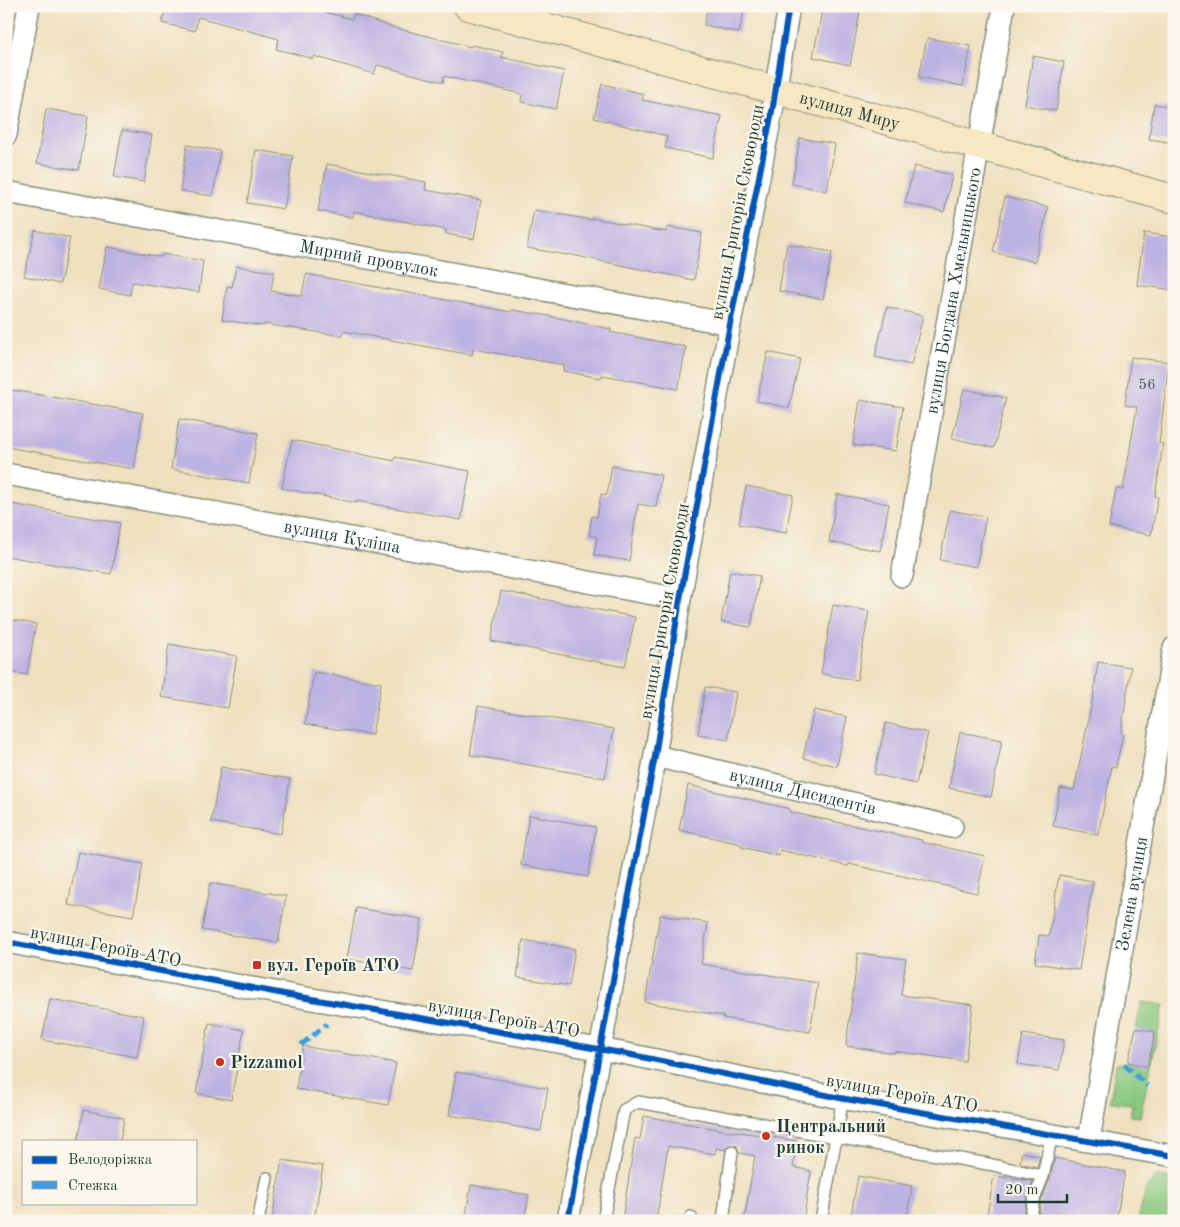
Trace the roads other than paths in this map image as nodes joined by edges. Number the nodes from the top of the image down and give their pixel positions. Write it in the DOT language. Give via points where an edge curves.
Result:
graph roads {
  1 [pos="29,6"];
  2 [pos="468,6"];
  3 [pos="790,6"];
  4 [pos="1004,6"];
  5 [pos="775,91"];
  6 [pos="6,135"];
  7 [pos="979,146"];
  8 [pos="6,192"];
  9 [pos="1174,199"];
  10 [pos="730,324"];
  11 [pos="6,474"];
  12 [pos="902,576"];
  13 [pos="680,599"];
  14 [pos="1174,648"];
  15 [pos="655,756"];
  16 [pos="952,827"];
  17 [pos="6,942"];
  18 [pos="601,1050"];
  19 [pos="844,1098"];
  20 [pos="1052,1134"];
  21 [pos="837,1138"];
  22 [pos="1089,1140"];
  23 [pos="732,1152"];
  24 [pos="1174,1156"];
  25 [pos="1043,1176"];
  26 [pos="267,1178"];
  27 [pos="258,1221"];
  28 [pos="568,1221"];
  29 [pos="603,1221"];
  30 [pos="723,1221"];
  31 [pos="822,1221"];
  32 [pos="1030,1221"];
  1 -- 6 [label="street"];
  2 -- 5 [label="street, вулиця Миру"];
  3 -- 5 [label="street, вулиця Григорія Сковороди"];
  4 -- 7 [label="street, вулиця Богдана Хмельницького"];
  5 -- 7 [label="street, вулиця Миру"];
  5 -- 10 [label="street, вулиця Григорія Сковороди"];
  7 -- 9 [label="street, вулиця Миру"];
  7 -- 12 [label="street, вулиця Богдана Хмельницького"];
  8 -- 10 [label="street, Мирний провулок"];
  10 -- 13 [label="street, вулиця Григорія Сковороди"];
  11 -- 13 [label="street, вулиця Куліша"];
  13 -- 15 [label="street, вулиця Григорія Сковороди"];
  14 -- 22 [label="street, Зелена вулиця"];
  15 -- 16 [label="street, вулиця Дисидентів"];
  15 -- 18 [label="street, вулиця Григорія Сковороди"];
  17 -- 18 [label="street, вулиця Героїв АТО"];
  18 -- 19 [label="street, вулиця Героїв АТО"];
  18 -- 28 [label="street, вулиця Григорія Сковороди"];
  19 -- 20 [label="street, вулиця Героїв АТО"];
  19 -- 21 [label="lane"];
  20 -- 22 [label="street, вулиця Героїв АТО"];
  20 -- 25 [label="lane"];
  21 -- 25 [label="lane"];
  21 -- 29 [label="lane" via="638,1102 624,1110"];
  21 -- 31 [label="lane"];
  22 -- 24 [label="street, вулиця Героїв АТО"];
  23 -- 30 [label="lane"];
  25 -- 32 [label="lane"];
  26 -- 27 [label="lane"];
}
